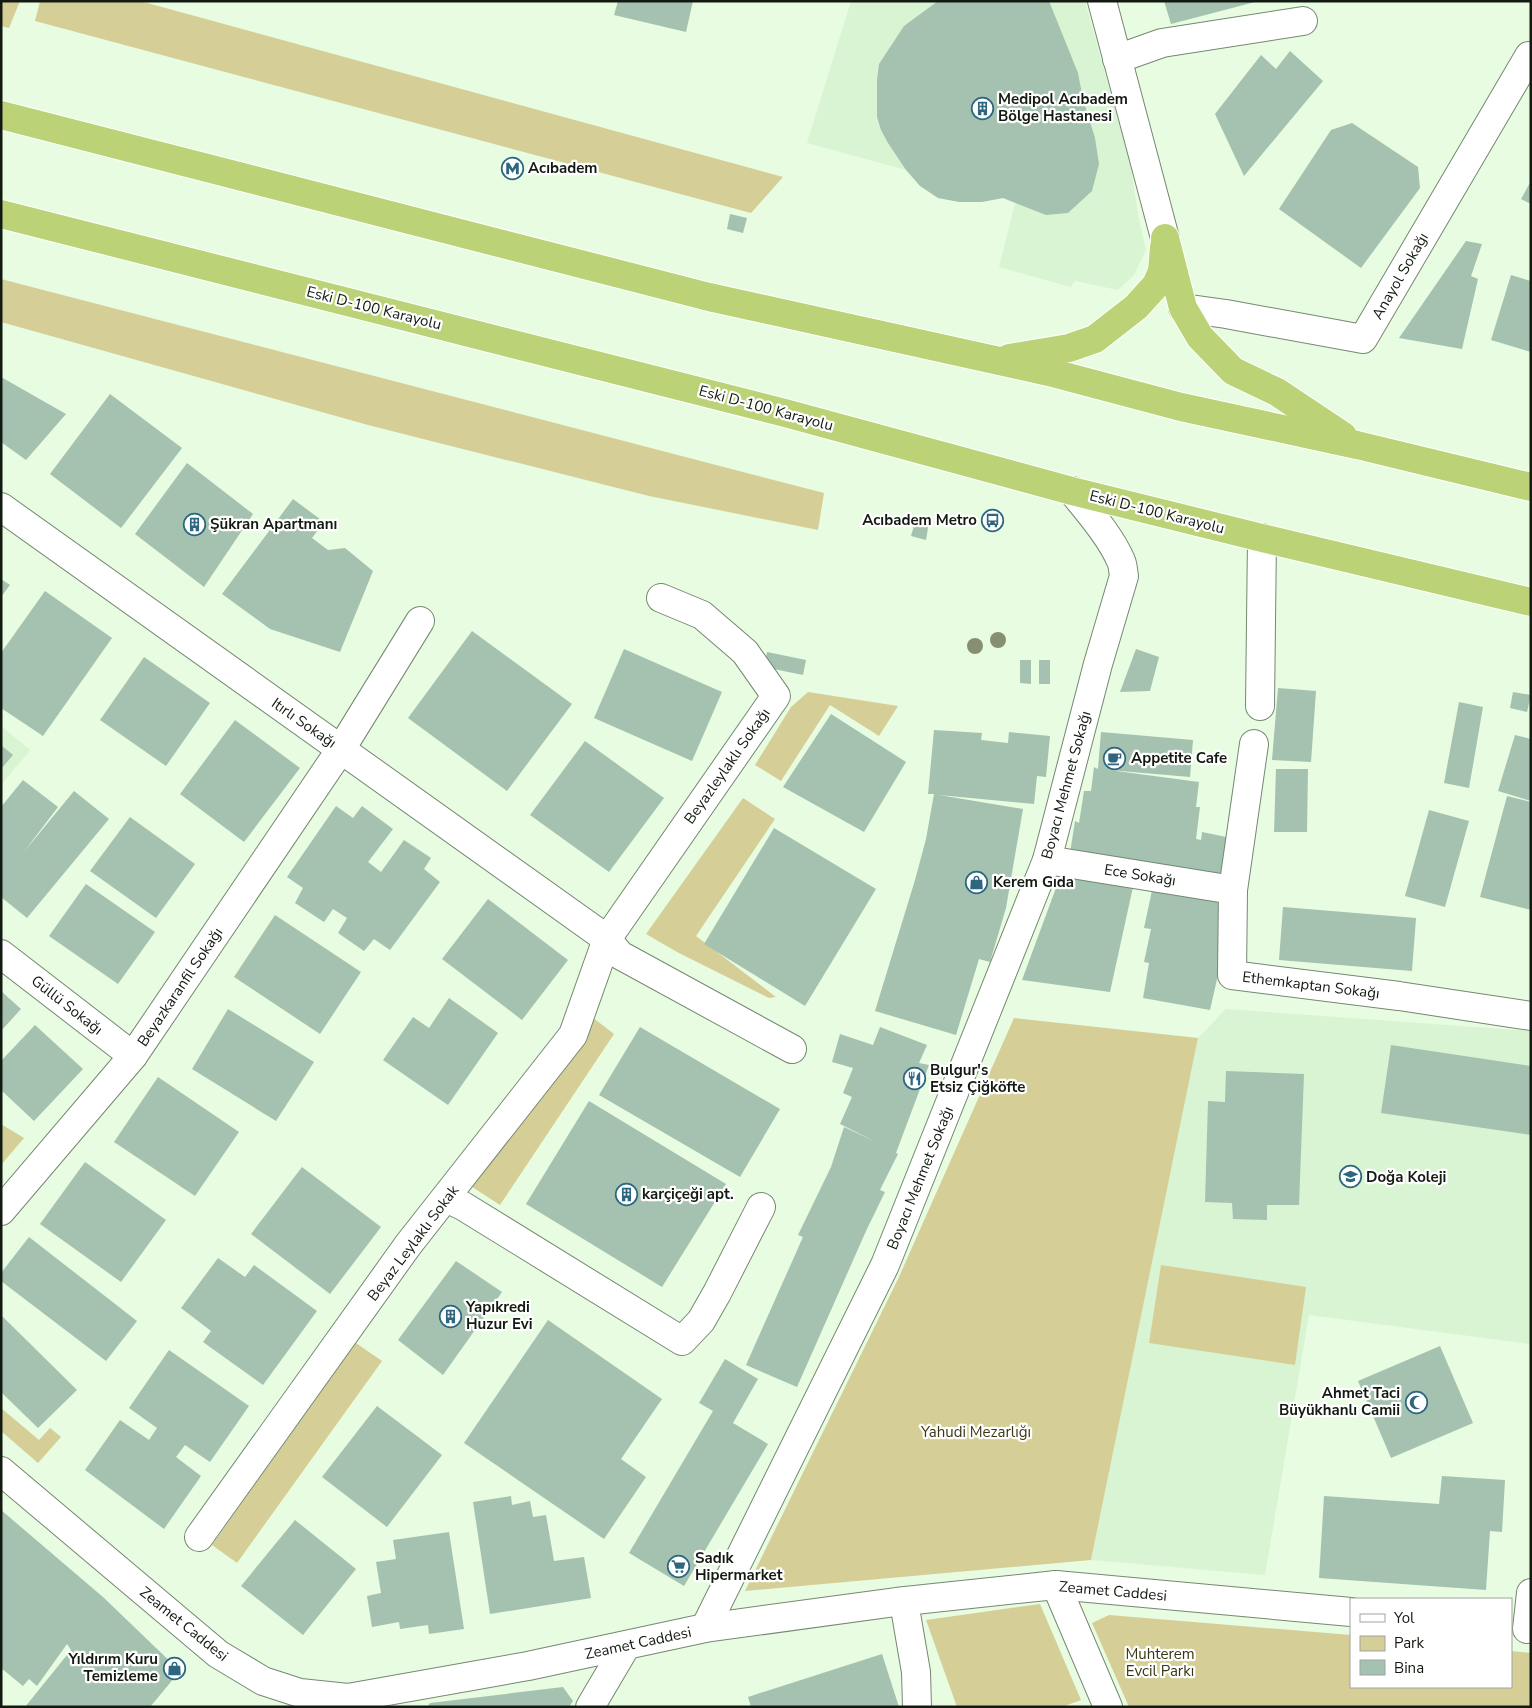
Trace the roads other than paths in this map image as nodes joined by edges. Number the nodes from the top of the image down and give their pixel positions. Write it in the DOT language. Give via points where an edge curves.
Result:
graph roads {
  1 [pos="1102,1"];
  2 [pos="1303,21"];
  3 [pos="1531,56"];
  4 [pos="1117,59"];
  5 [pos="1,115"];
  6 [pos="1,214"];
  7 [pos="1165,238"];
  8 [pos="1183,308"];
  9 [pos="991,360"];
  10 [pos="1357,445"];
  11 [pos="1531,487"];
  12 [pos="1072,491"];
  13 [pos="1,507"];
  14 [pos="1262,538"];
  15 [pos="661,598"];
  16 [pos="1531,602"];
  17 [pos="420,621"];
  18 [pos="1260,706"];
  19 [pos="1254,744"];
  20 [pos="341,749"];
  21 [pos="1046,860"];
  22 [pos="1233,890"];
  23 [pos="607,939"];
  24 [pos="1,954"];
  25 [pos="1531,1016"];
  26 [pos="792,1048"];
  27 [pos="133,1056"];
  28 [pos="446,1198"];
  29 [pos="761,1207"];
  30 [pos="1,1210"];
  31 [pos="1,1471"];
  32 [pos="199,1537"];
  33 [pos="1056,1585"];
  34 [pos="1531,1593"];
  35 [pos="904,1602"];
  36 [pos="1350,1612"];
  37 [pos="705,1628"];
  38 [pos="1523,1628"];
  39 [pos="626,1646"];
  40 [pos="397,1699"];
  41 [pos="590,1707"];
  42 [pos="918,1707"];
  43 [pos="1108,1707"];
  1 -- 4 [label="street"];
  2 -- 4 [label="street" via="1162,43"];
  3 -- 8 [label="street, Anayol Sokağı" via="1363,339"];
  4 -- 7 [label="street"];
  5 -- 9 [label="highway" via="709,297"];
  6 -- 12 [label="highway, Eski D-100 Karayolu" via="785,413"];
  7 -- 8 [label="highway"];
  7 -- 9 [label="highway" via="1162,271 1156,285 1136,307 1095,339 1069,348"];
  8 -- 10 [label="highway" via="1200,337 1233,371 1277,392"];
  9 -- 10 [label="highway" via="1181,407"];
  10 -- 11 [label="highway"];
  12 -- 14 [label="highway, Eski D-100 Karayolu"];
  12 -- 21 [label="street, Boyacı Mehmet Sokağı" via="1122,562 1124,576"];
  13 -- 20 [label="street, Itırlı Sokağı"];
  14 -- 16 [label="highway, Eski D-100 Karayolu"];
  14 -- 18 [label="street"];
  15 -- 23 [label="street, Beyazleylaklı Sokağı" via="702,615 745,652 776,696"];
  17 -- 20 [label="street, Beyazkaranfil Sokağı"];
  19 -- 22 [label="street, Ethemkaptan Sokağı"];
  20 -- 23 [label="street, Itırlı Sokağı"];
  20 -- 27 [label="street, Beyazkaranfil Sokağı"];
  21 -- 22 [label="street, Ece Sokağı"];
  21 -- 37 [label="street, Boyacı Mehmet Sokağı" via="886,1265"];
  22 -- 25 [label="street, Ethemkaptan Sokağı" via="1232,975"];
  23 -- 26 [label="street, Itırlı Sokağı" via="620,955"];
  23 -- 28 [label="street, Beyaz Leylaklı Sokak" via="573,1036"];
  24 -- 27 [label="street, Güllü Sokağı"];
  27 -- 30 [label="street, Beyazkaranfil Sokağı"];
  28 -- 29 [label="street" via="682,1341 701,1321"];
  28 -- 32 [label="street, Beyaz Leylaklı Sokak" via="408,1245"];
  31 -- 40 [label="street, Zeamet Caddesi" via="218,1654 262,1681 300,1693"];
  33 -- 35 [label="street, Zeamet Caddesi"];
  33 -- 36 [label="street, Zeamet Caddesi"];
  33 -- 43 [label="street"];
  34 -- 38 [label="street"];
  35 -- 37 [label="street, Zeamet Caddesi"];
  35 -- 42 [label="street" via="916,1672"];
  37 -- 39 [label="street, Zeamet Caddesi"];
  39 -- 40 [label="street, Zeamet Caddesi"];
  39 -- 41 [label="street"];
}
